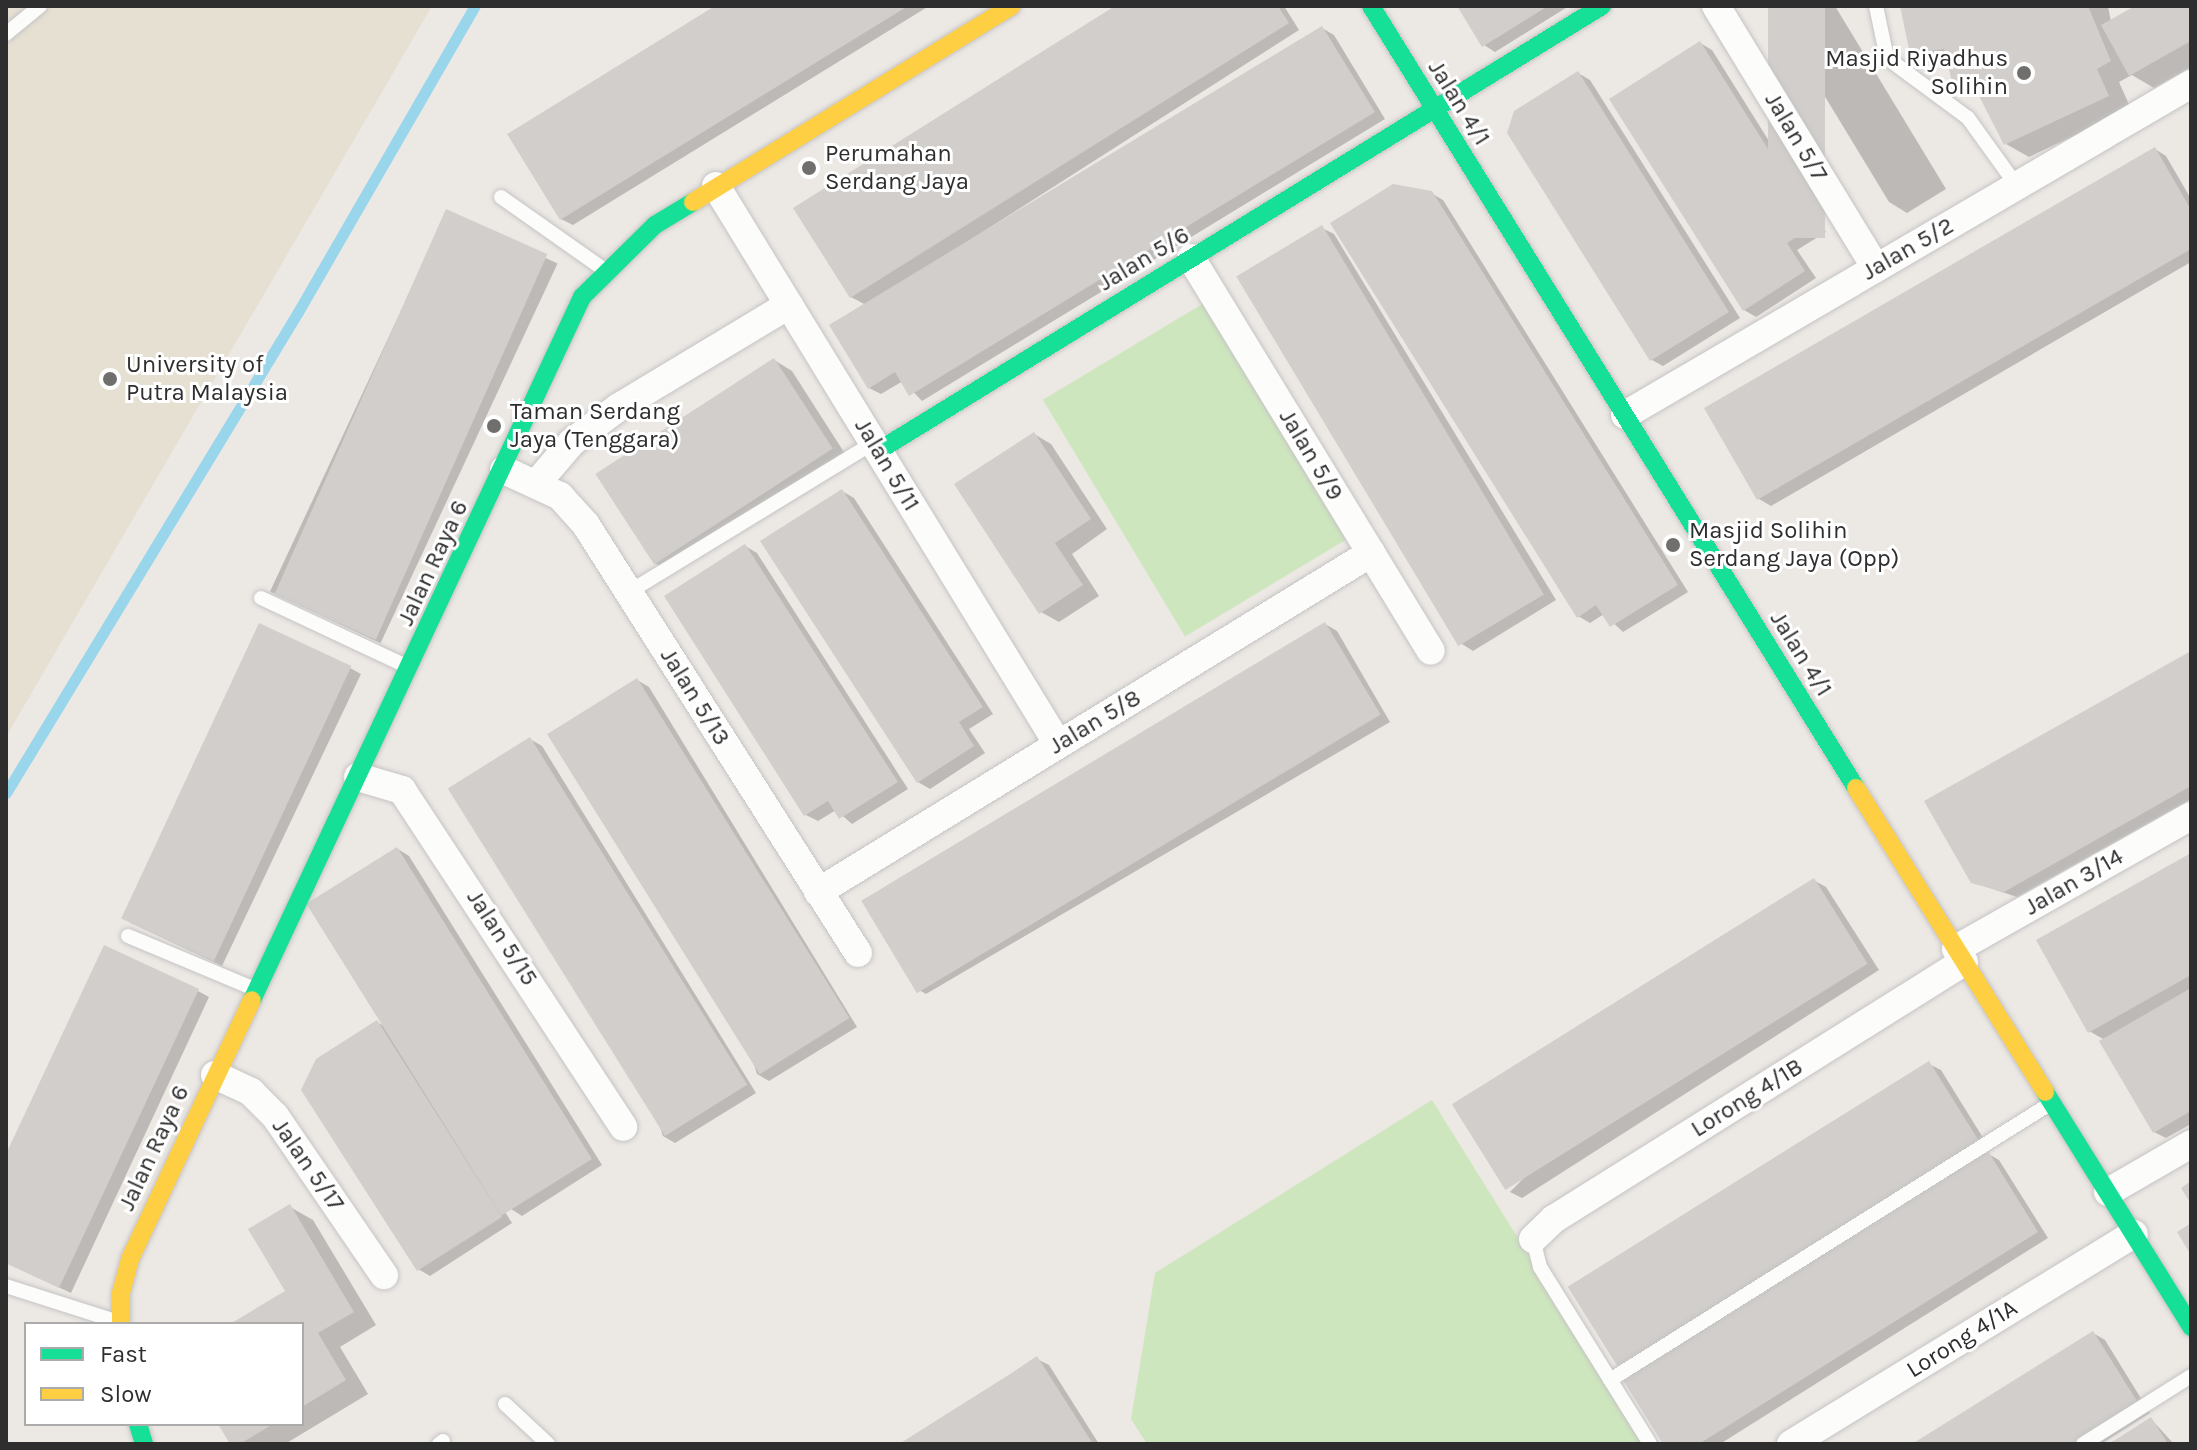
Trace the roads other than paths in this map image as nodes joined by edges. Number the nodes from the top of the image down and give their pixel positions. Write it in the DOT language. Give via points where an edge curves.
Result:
graph roads {
  1 [pos="40,6"];
  2 [pos="1011,6"];
  3 [pos="1371,6"];
  4 [pos="1602,6"];
  5 [pos="1716,6"];
  6 [pos="1876,6"];
  7 [pos="985,12"];
  8 [pos="6,34"];
  9 [pos="2191,84"];
  10 [pos="1435,109"];
  11 [pos="716,186"];
  12 [pos="2017,186"];
  13 [pos="501,197"];
  14 [pos="1191,258"];
  15 [pos="1876,268"];
  16 [pos="604,270"];
  17 [pos="789,305"];
  18 [pos="1625,415"];
  19 [pos="876,447"];
  20 [pos="504,470"];
  21 [pos="537,483"];
  22 [pos="1371,553"];
  23 [pos="629,592"];
  24 [pos="261,598"];
  25 [pos="1431,651"];
  26 [pos="410,668"];
  27 [pos="1058,744"];
  28 [pos="358,777"];
  29 [pos="2191,816"];
  30 [pos="818,892"];
  31 [pos="128,936"];
  32 [pos="858,953"];
  33 [pos="1960,956"];
  34 [pos="256,989"];
  35 [pos="215,1075"];
  36 [pos="2052,1103"];
  37 [pos="623,1127"];
  38 [pos="2191,1144"];
  39 [pos="2108,1192"];
  40 [pos="2134,1234"];
  41 [pos="1533,1239"];
  42 [pos="384,1275"];
  43 [pos="6,1286"];
  44 [pos="118,1322"];
  45 [pos="121,1322"];
  46 [pos="2191,1327"];
  47 [pos="2191,1376"];
  48 [pos="1610,1380"];
  49 [pos="505,1404"];
  50 [pos="548,1444"];
  51 [pos="1650,1444"];
  52 [pos="1791,1444"];
  53 [pos="2083,1444"];
  1 -- 8 [label="lane"];
  2 -- 7 [label="street, Jalan Raya 6"];
  3 -- 10 [label="street, Jalan 4/1"];
  4 -- 10 [label="street, Jalan 5/6"];
  5 -- 15 [label="street, Jalan 5/7"];
  6 -- 12 [label="lane" via="1887,58 1968,118"];
  7 -- 11 [label="street, Jalan Raya 6"];
  9 -- 12 [label="street, Jalan 5/2"];
  10 -- 14 [label="street, Jalan 5/6"];
  10 -- 18 [label="street, Jalan 4/1"];
  11 -- 16 [label="street, Jalan Raya 6" via="655,225"];
  11 -- 17 [label="street, Jalan 5/11"];
  12 -- 15 [label="street, Jalan 5/2"];
  13 -- 16 [label="lane"];
  14 -- 19 [label="street, Jalan 5/6"];
  14 -- 22 [label="street, Jalan 5/9"];
  15 -- 18 [label="street, Jalan 5/2"];
  16 -- 20 [label="street, Jalan Raya 6" via="582,297"];
  17 -- 19 [label="street, Jalan 5/11"];
  17 -- 21 [label="street" via="619,407 572,442"];
  18 -- 33 [label="street, Jalan 4/1"];
  19 -- 23 [label="lane"];
  19 -- 27 [label="street, Jalan 5/11"];
  20 -- 21 [label="street, Jalan 5/13"];
  20 -- 26 [label="street, Jalan Raya 6"];
  21 -- 23 [label="street, Jalan 5/13" via="560,496 586,525"];
  22 -- 25 [label="street, Jalan 5/9"];
  22 -- 27 [label="street, Jalan 5/8"];
  23 -- 30 [label="street, Jalan 5/13"];
  24 -- 26 [label="lane"];
  26 -- 28 [label="street, Jalan Raya 6"];
  27 -- 30 [label="street, Jalan 5/8"];
  28 -- 34 [label="street, Jalan Raya 6"];
  28 -- 37 [label="street, Jalan 5/15" via="402,790"];
  29 -- 33 [label="street, Jalan 3/14"];
  30 -- 32 [label="street, Jalan 5/13"];
  31 -- 34 [label="lane"];
  33 -- 36 [label="street, Jalan 4/1"];
  33 -- 41 [label="street, Lorong 4/1B" via="1554,1219"];
  34 -- 35 [label="street, Jalan Raya 6"];
  35 -- 42 [label="street, Jalan 5/17" via="251,1092 275,1116"];
  35 -- 45 [label="street, Jalan Raya 6" via="130,1259 121,1293"];
  36 -- 39 [label="street, Jalan 4/1"];
  36 -- 48 [label="lane"];
  38 -- 39 [label="street"];
  39 -- 40 [label="street, Jalan 4/1"];
  40 -- 46 [label="street, Jalan 4/1"];
  40 -- 52 [label="street, Lorong 4/1A"];
  41 -- 48 [label="lane" via="1540,1267"];
  43 -- 44 [label="lane"];
  47 -- 53 [label="lane"];
  48 -- 51 [label="lane"];
  49 -- 50 [label="lane"];
}
